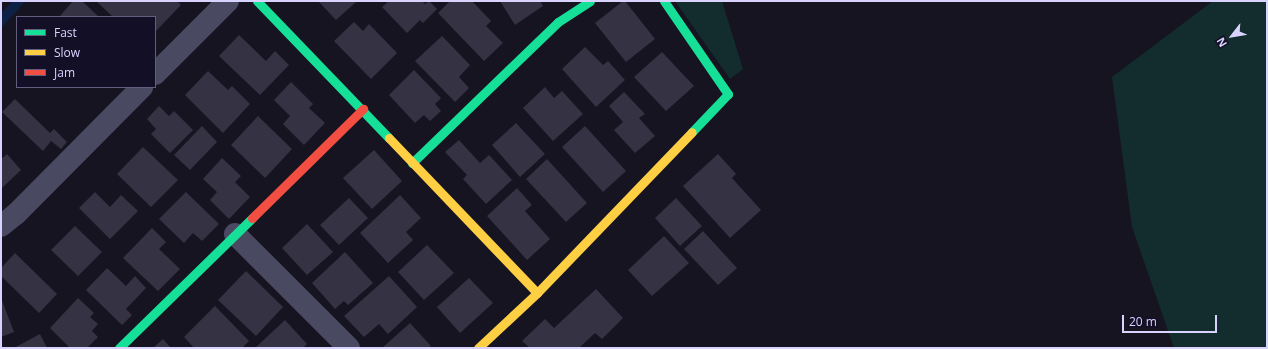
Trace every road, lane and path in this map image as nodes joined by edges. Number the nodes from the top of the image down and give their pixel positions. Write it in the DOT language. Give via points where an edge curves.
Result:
graph roads {
  1 [pos="228,1"];
  2 [pos="257,1"];
  3 [pos="590,1"];
  4 [pos="664,1"];
  5 [pos="156,73"];
  6 [pos="141,88"];
  7 [pos="363,109"];
  8 [pos="412,163"];
  9 [pos="1,226"];
  10 [pos="235,234"];
  11 [pos="537,293"];
  12 [pos="121,347"];
  13 [pos="349,348"];
  14 [pos="478,348"];
  1 -- 5 [label="street"];
  2 -- 7 [label="street"];
  3 -- 8 [label="street" via="558,22"];
  4 -- 11 [label="street" via="728,94"];
  6 -- 9 [label="street"];
  7 -- 8 [label="street"];
  7 -- 10 [label="street"];
  8 -- 11 [label="street"];
  10 -- 12 [label="street"];
  10 -- 13 [label="street"];
  11 -- 14 [label="street"];
}
